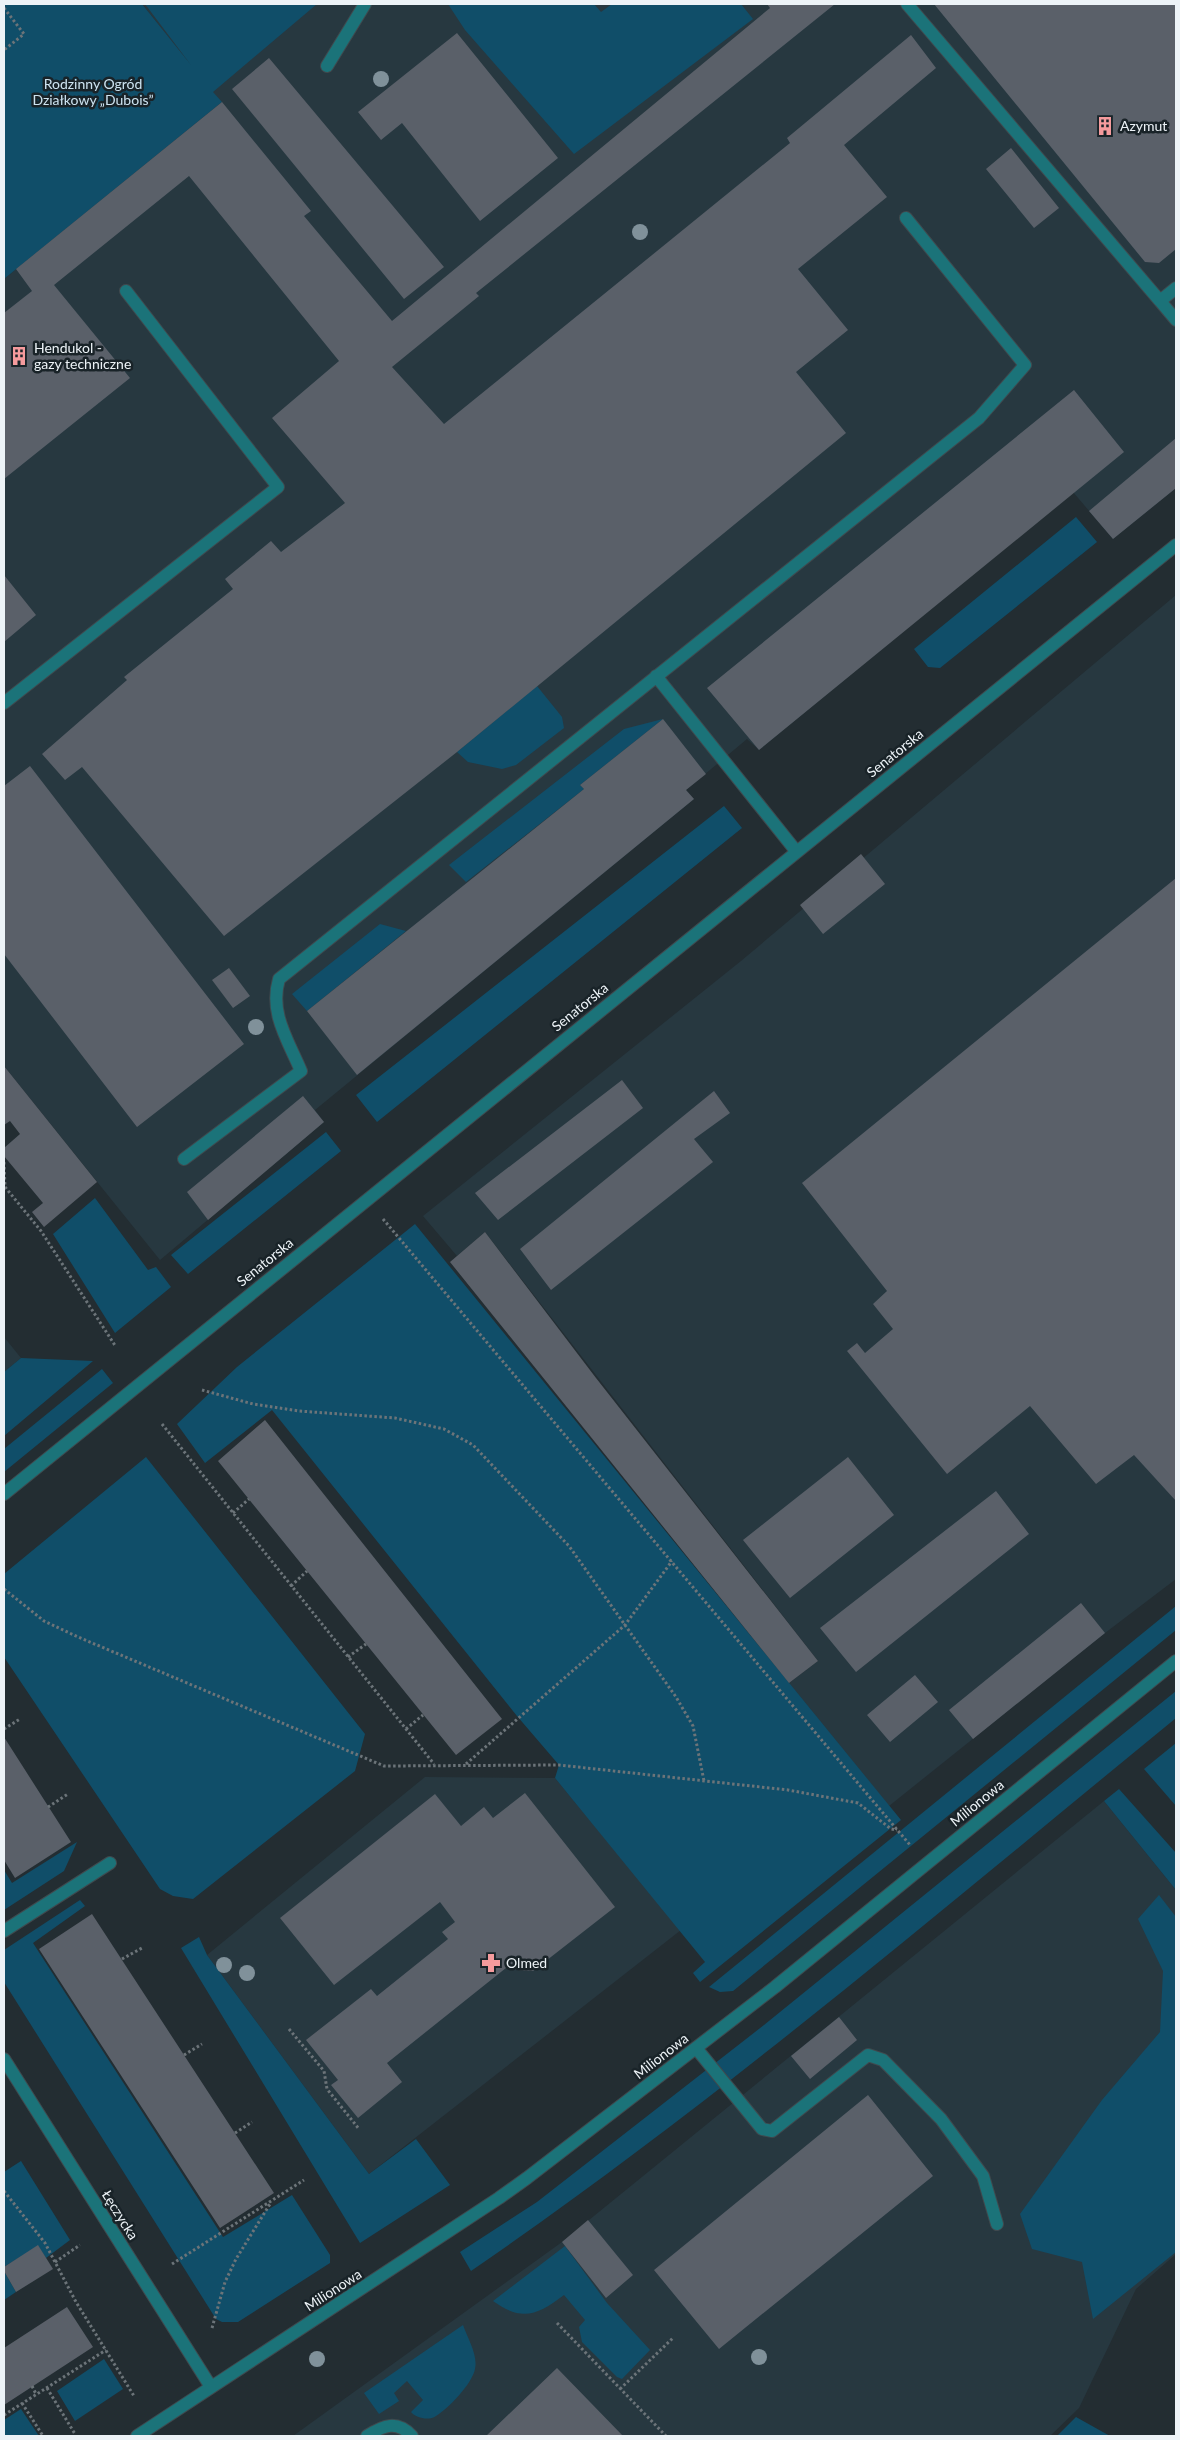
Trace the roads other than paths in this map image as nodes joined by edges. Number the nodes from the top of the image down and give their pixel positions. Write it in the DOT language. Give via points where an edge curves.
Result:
graph roads {
  1 [pos="365,4"];
  2 [pos="907,4"];
  3 [pos="327,66"];
  4 [pos="906,218"];
  5 [pos="1176,288"];
  6 [pos="126,291"];
  7 [pos="1160,301"];
  8 [pos="1176,320"];
  9 [pos="1176,545"];
  10 [pos="656,676"];
  11 [pos="4,703"];
  12 [pos="796,851"];
  13 [pos="184,1159"];
  14 [pos="4,1494"];
  15 [pos="1176,1661"];
  16 [pos="110,1863"];
  17 [pos="4,1931"];
  18 [pos="696,2048"];
  19 [pos="4,2059"];
  20 [pos="997,2224"];
  21 [pos="211,2387"];
  22 [pos="137,2436"];
  23 [pos="367,2436"];
  24 [pos="412,2436"];
  1 -- 3 [label="street"];
  2 -- 7 [label="street"];
  4 -- 10 [label="street" via="1025,364 979,418"];
  5 -- 7 [label="street"];
  6 -- 11 [label="street" via="278,488"];
  7 -- 8 [label="street"];
  9 -- 12 [label="street, Senatorska"];
  10 -- 12 [label="street"];
  10 -- 13 [label="street" via="279,979 275,1009 301,1071"];
  12 -- 14 [label="street, Senatorska"];
  15 -- 18 [label="street, Milionowa"];
  16 -- 17 [label="street"];
  18 -- 20 [label="street" via="762,2128 772,2131 868,2055 883,2060 941,2119 983,2176"];
  18 -- 21 [label="street, Milionowa" via="499,2198"];
  19 -- 21 [label="street, Łęczycka"];
  21 -- 22 [label="street, Milionowa"];
  23 -- 24 [label="street" via="389,2425 401,2426"];
}
